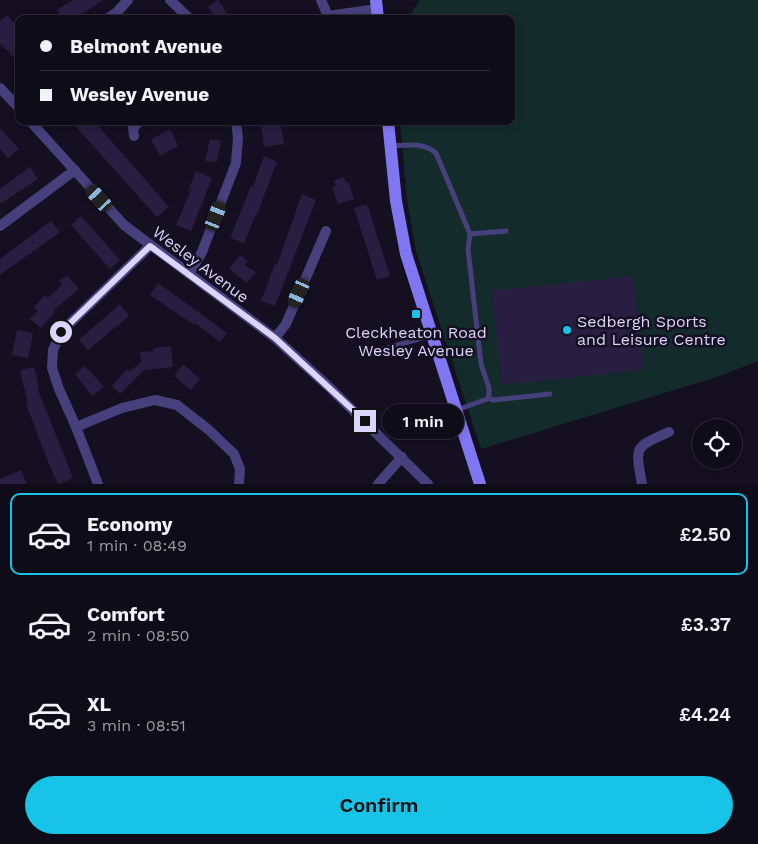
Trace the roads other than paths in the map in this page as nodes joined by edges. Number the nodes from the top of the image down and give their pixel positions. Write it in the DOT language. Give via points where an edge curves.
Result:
graph roads {
  1 [pos="128,0"];
  2 [pos="170,0"];
  3 [pos="321,0"];
  4 [pos="377,9"];
  5 [pos="113,15"];
  6 [pos="186,15"];
  7 [pos="328,15"];
  8 [pos="335,15"];
  9 [pos="0,88"];
  10 [pos="15,104"];
  11 [pos="34,125"];
  12 [pos="136,125"];
  13 [pos="236,125"];
  14 [pos="388,125"];
  15 [pos="134,136"];
  16 [pos="390,146"];
  17 [pos="75,170"];
  18 [pos="0,226"];
  19 [pos="326,231"];
  20 [pos="506,231"];
  21 [pos="470,234"];
  22 [pos="150,246"];
  23 [pos="188,274"];
  24 [pos="433,335"];
  25 [pos="275,338"];
  26 [pos="364,349"];
  27 [pos="550,394"];
  28 [pos="488,398"];
  29 [pos="457,410"];
  30 [pos="76,427"];
  31 [pos="669,432"];
  32 [pos="402,457"];
  33 [pos="98,484"];
  34 [pos="239,484"];
  35 [pos="378,484"];
  36 [pos="428,484"];
  37 [pos="480,484"];
  38 [pos="642,484"];
  1 -- 5 [label="street"];
  2 -- 6 [label="street"];
  3 -- 7 [label="street"];
  4 -- 8 [label="street"];
  9 -- 10 [label="street"];
  11 -- 17 [label="street, Wesley Avenue"];
  12 -- 15 [label="street"];
  13 -- 23 [label="street" via="236,163 202,252"];
  14 -- 16 [label="street"];
  16 -- 21 [label="lane" via="429,147 436,153"];
  16 -- 24 [label="street" via="406,254"];
  17 -- 18 [label="street"];
  17 -- 22 [label="street, Wesley Avenue" via="124,225"];
  19 -- 25 [label="street" via="286,324"];
  20 -- 21 [label="lane"];
  21 -- 28 [label="lane" via="468,249"];
  22 -- 23 [label="street, Wesley Avenue"];
  22 -- 30 [label="street" via="61,332 57,340 52,368"];
  23 -- 25 [label="street, Wesley Avenue"];
  24 -- 26 [label="lane" via="380,350"];
  24 -- 29 [label="street"];
  25 -- 32 [label="street, Wesley Avenue"];
  27 -- 28 [label="lane"];
  28 -- 29 [label="lane"];
  29 -- 37 [label="street"];
  30 -- 33 [label="street"];
  30 -- 34 [label="street" via="122,408 155,400 177,405 234,454 240,468"];
  31 -- 38 [label="street" via="642,444 638,450"];
  32 -- 35 [label="street"];
  32 -- 36 [label="street, Wesley Avenue"];
}
